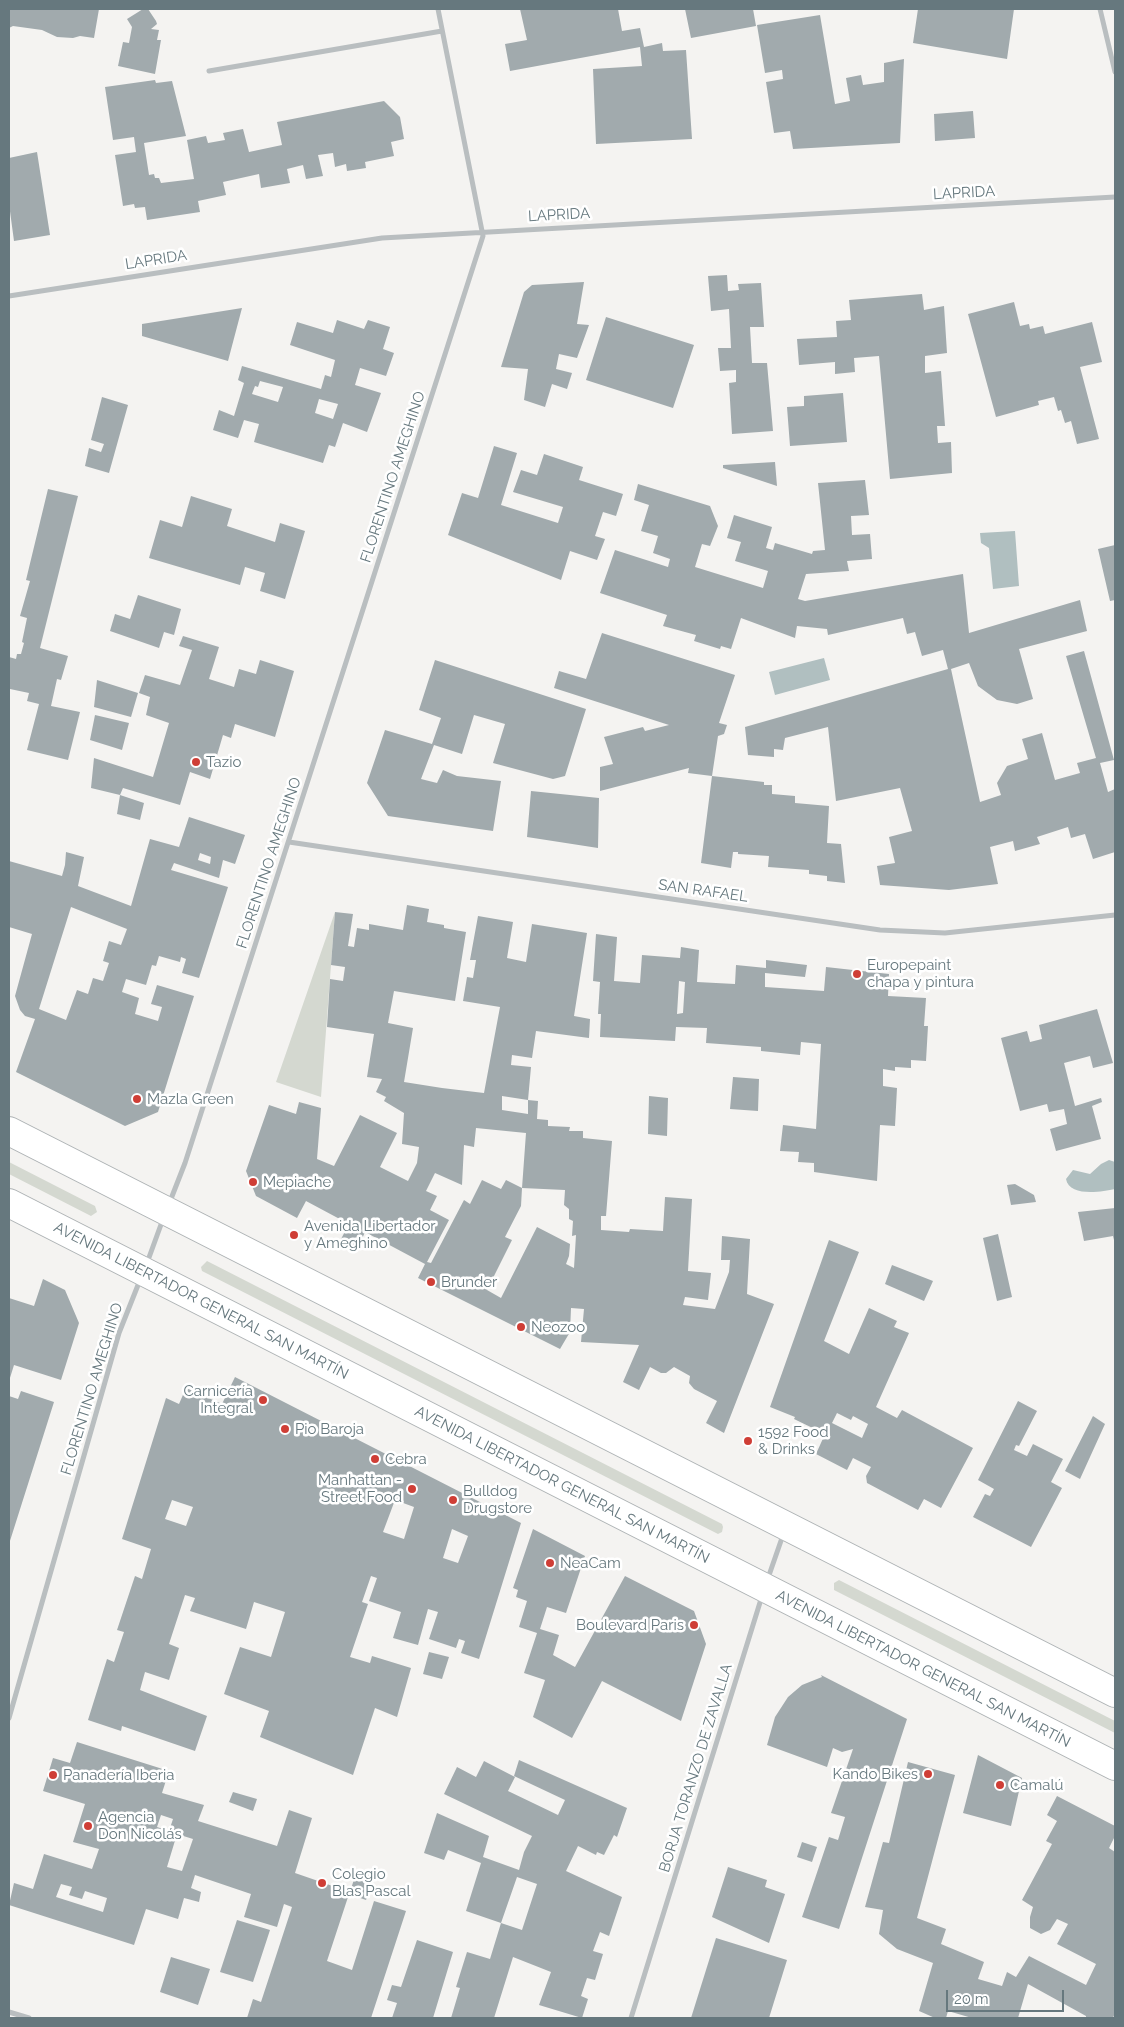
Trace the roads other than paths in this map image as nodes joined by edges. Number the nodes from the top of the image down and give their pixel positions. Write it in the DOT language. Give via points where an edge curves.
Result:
graph roads {
  1 [pos="438,9"];
  2 [pos="1100,9"];
  3 [pos="442,31"];
  4 [pos="209,71"];
  5 [pos="1115,72"];
  6 [pos="1115,197"];
  7 [pos="482,232"];
  8 [pos="9,296"];
  9 [pos="289,842"];
  10 [pos="1115,915"];
  11 [pos="9,1131"];
  12 [pos="9,1204"];
  13 [pos="166,1211"];
  14 [pos="143,1272"];
  15 [pos="786,1526"];
  16 [pos="765,1588"];
  17 [pos="1115,1693"];
  18 [pos="9,1718"];
  19 [pos="1115,1766"];
  20 [pos="9,2012"];
  21 [pos="29,2018"];
  22 [pos="631,2018"];
  1 -- 3 [label="street, FLORENTINO AMEGHINO"];
  2 -- 5 [label="street"];
  3 -- 4 [label="street"];
  3 -- 7 [label="street, FLORENTINO AMEGHINO"];
  6 -- 7 [label="street, LAPRIDA"];
  7 -- 8 [label="street, LAPRIDA" via="382,238"];
  7 -- 9 [label="street, FLORENTINO AMEGHINO" via="484,236"];
  9 -- 10 [label="street, SAN RAFAEL" via="895,932 945,933"];
  9 -- 13 [label="street, FLORENTINO AMEGHINO" via="185,1163"];
  11 -- 13 [label="main road"];
  12 -- 14 [label="main road, AVENIDA LIBERTADOR GENERAL SAN MARTÍN"];
  13 -- 14 [label="street, FLORENTINO AMEGHINO"];
  13 -- 15 [label="main road"];
  14 -- 16 [label="main road, AVENIDA LIBERTADOR GENERAL SAN MARTÍN"];
  14 -- 18 [label="street, FLORENTINO AMEGHINO" via="119,1333"];
  15 -- 16 [label="street, BORJA TORANZO DE ZAVALLA"];
  15 -- 17 [label="main road"];
  16 -- 19 [label="main road, AVENIDA LIBERTADOR GENERAL SAN MARTÍN"];
  16 -- 22 [label="street, BORJA TORANZO DE ZAVALLA"];
  20 -- 21 [label="street"];
}
